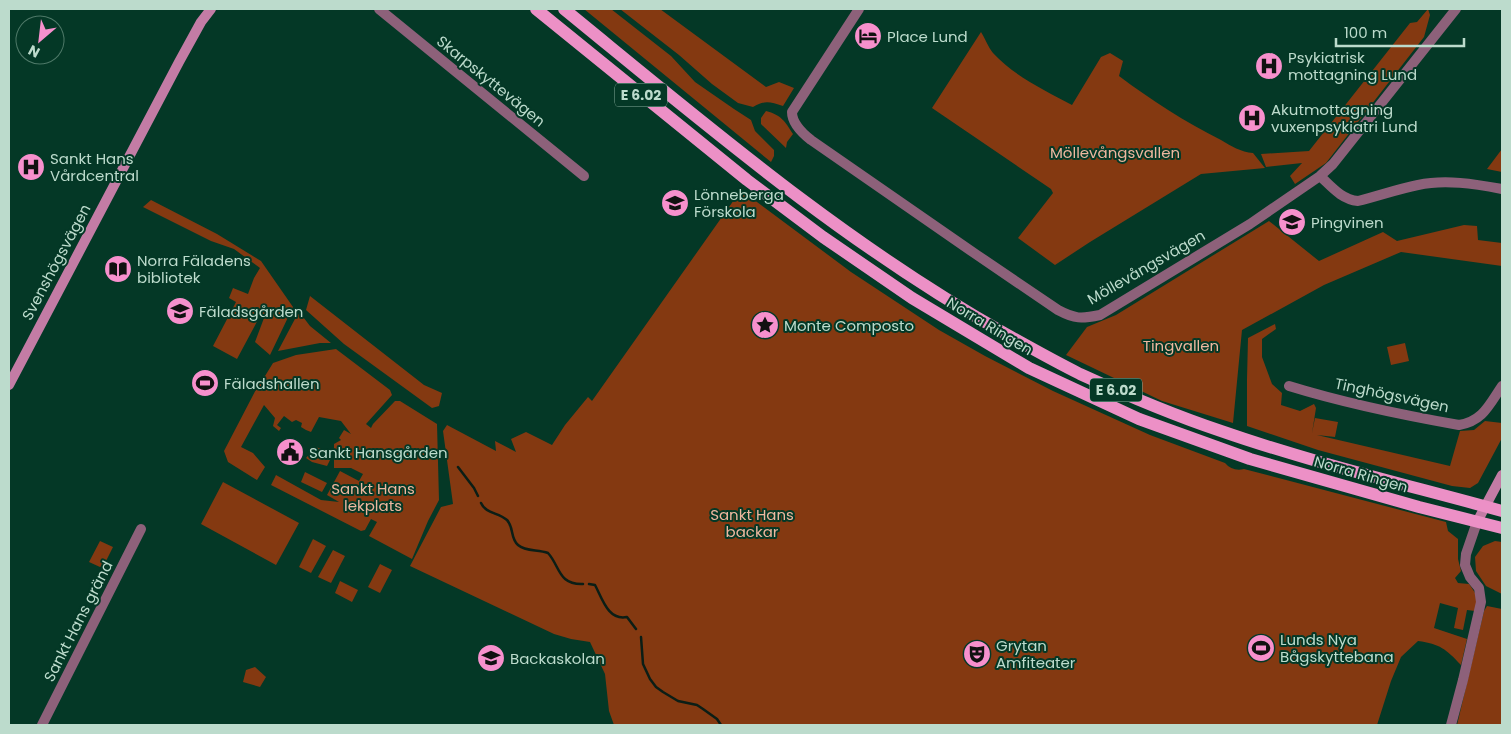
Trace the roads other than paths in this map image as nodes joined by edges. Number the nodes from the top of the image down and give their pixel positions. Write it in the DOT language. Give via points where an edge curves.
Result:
graph roads {
  1 [pos="204,9"];
  2 [pos="211,9"];
  3 [pos="380,9"];
  4 [pos="536,9"];
  5 [pos="564,9"];
  6 [pos="859,9"];
  7 [pos="1456,9"];
  8 [pos="201,22"];
  9 [pos="584,176"];
  10 [pos="1320,176"];
  11 [pos="1502,189"];
  12 [pos="9,385"];
  13 [pos="1289,386"];
  14 [pos="1502,386"];
  15 [pos="1502,475"];
  16 [pos="1486,506"];
  17 [pos="1502,511"];
  18 [pos="1478,522"];
  19 [pos="1502,528"];
  20 [pos="141,529"];
  21 [pos="42,725"];
  22 [pos="1451,725"];
  1 -- 8 [label="main road, Svenshögsvägen"];
  2 -- 8 [label="main road, Svenshögsvägen"];
  3 -- 9 [label="street, Skarpskyttevägen"];
  4 -- 18 [label="main road, Norra Ringen / E 6.02" via="739,174 823,237 912,298 1029,368 1139,419 1241,456"];
  5 -- 16 [label="main road, Norra Ringen / E 6.02" via="702,122 834,223 921,284 1036,351 1147,404 1219,431"];
  6 -- 10 [label="street, Möllevångsvägen" via="792,112 795,123 811,140 1058,310 1075,318 1100,315 1250,224"];
  7 -- 10 [label="street, Möllevångsvägen" via="1333,164"];
  8 -- 12 [label="main road, Svenshögsvägen"];
  10 -- 11 [label="street" via="1342,196 1358,202 1434,183"];
  13 -- 14 [label="street, Tinghögsvägen" via="1458,425 1476,420"];
  15 -- 16 [label="main road"];
  16 -- 17 [label="main road, Norra Ringen / E 6.02"];
  16 -- 18 [label="main road"];
  18 -- 19 [label="main road, Norra Ringen / E 6.02"];
  18 -- 22 [label="street" via="1465,564 1470,577 1480,588 1481,602"];
  20 -- 21 [label="street, Sankt Hans gränd"];
}
